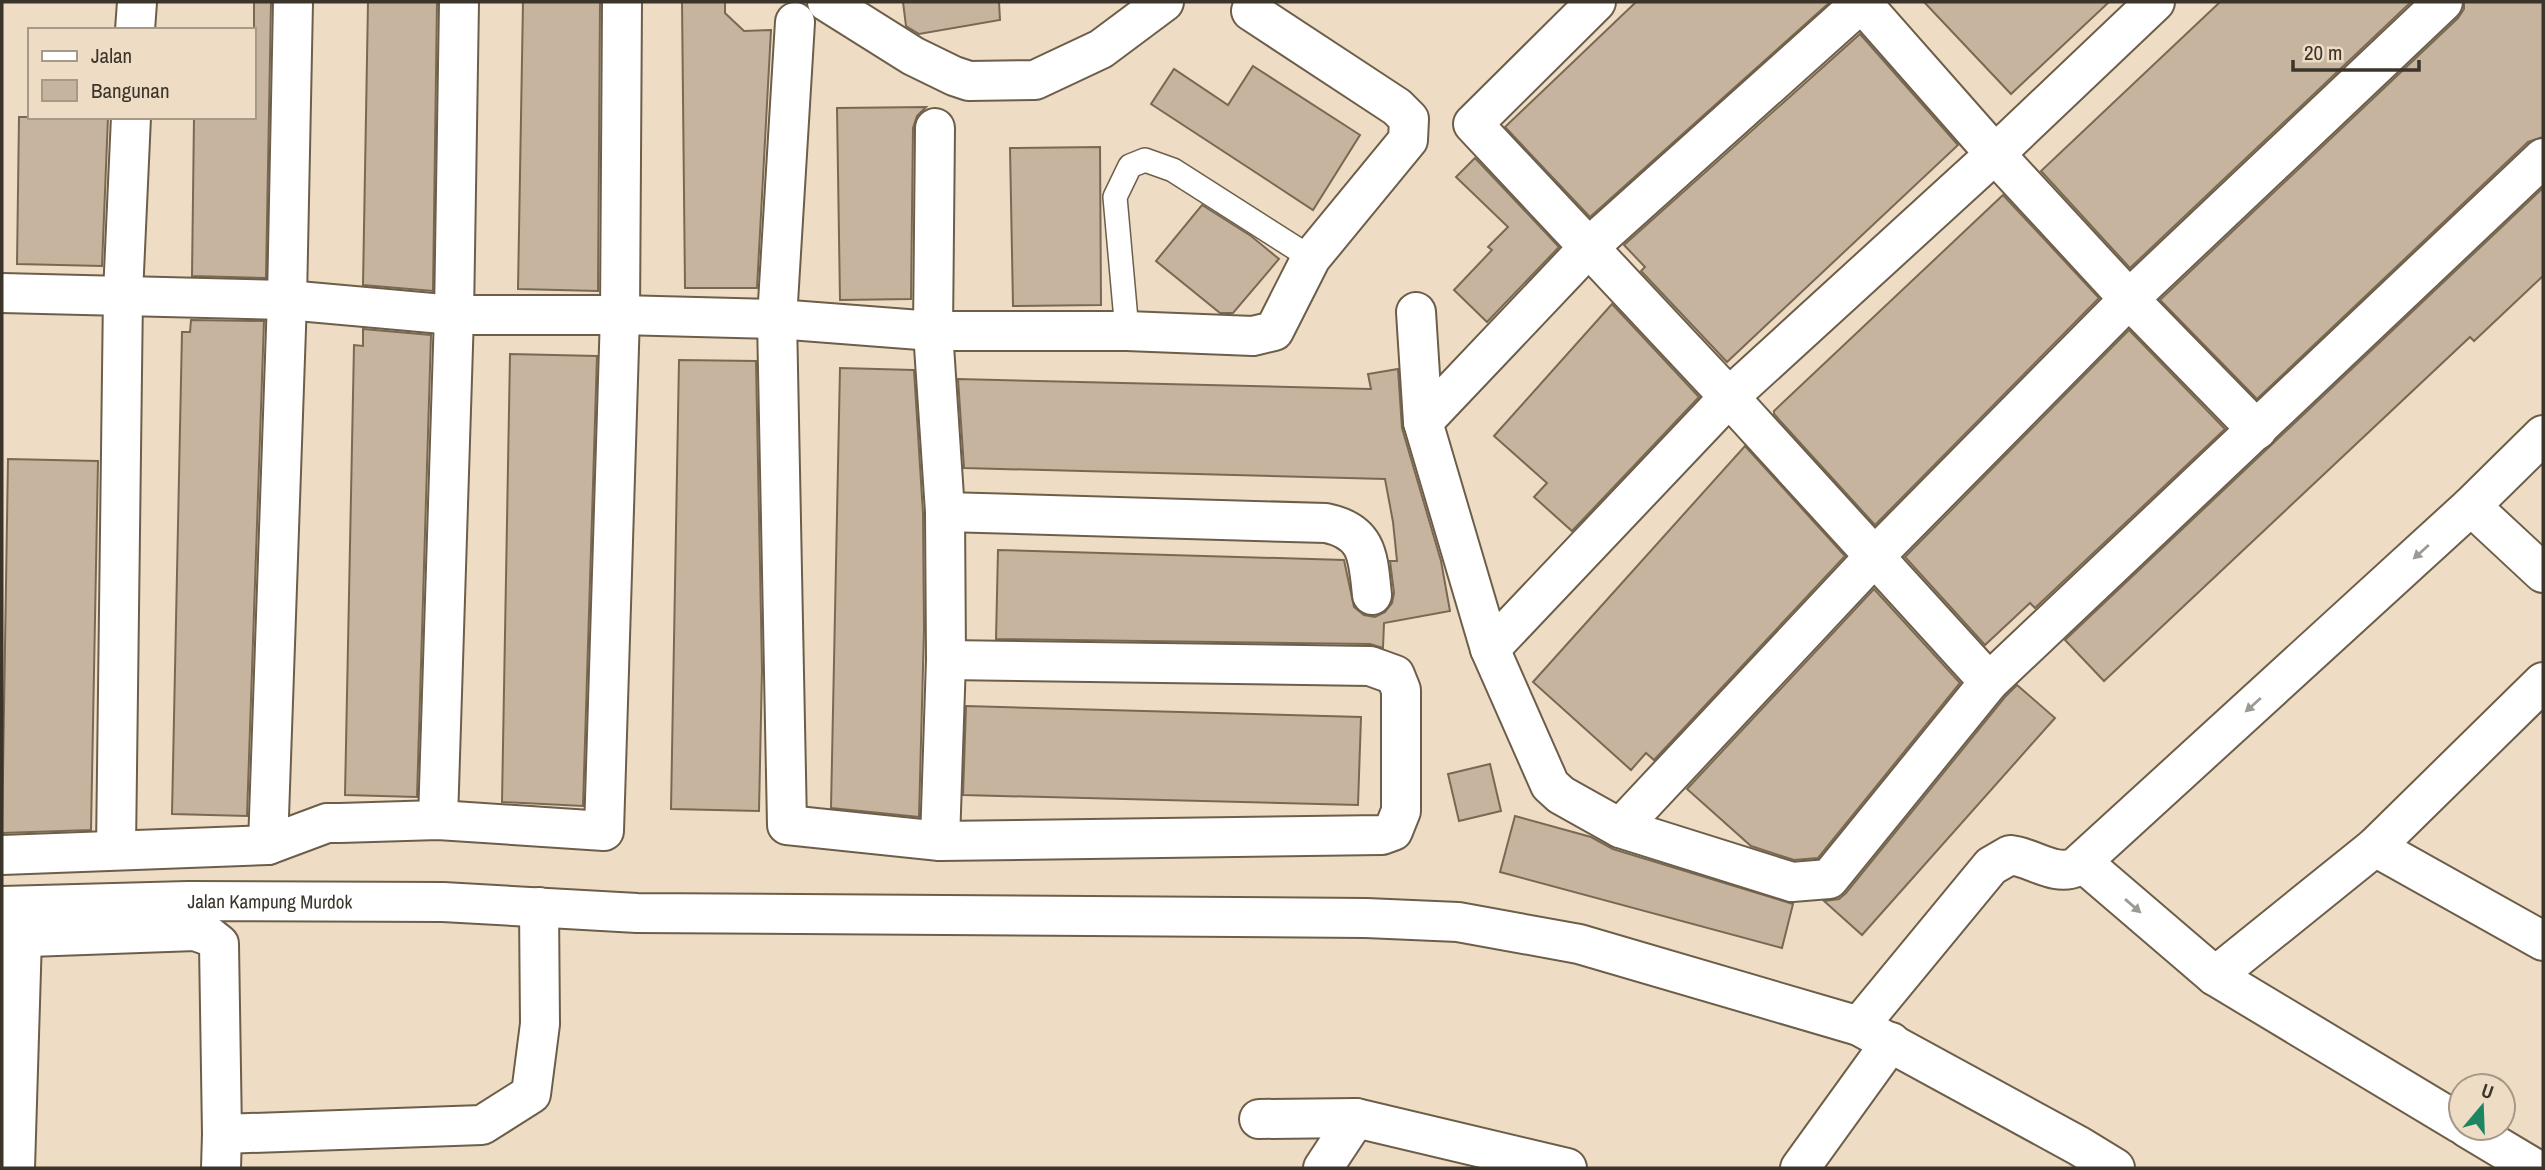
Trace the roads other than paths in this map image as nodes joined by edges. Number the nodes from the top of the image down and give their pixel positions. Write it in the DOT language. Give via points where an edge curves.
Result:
graph roads {
  1 [pos="136,2"];
  2 [pos="293,2"];
  3 [pos="459,2"];
  4 [pos="622,2"];
  5 [pos="827,2"];
  6 [pos="1164,2"];
  7 [pos="1596,2"];
  8 [pos="1862,2"];
  9 [pos="2155,2"];
  10 [pos="2443,2"];
  11 [pos="1251,11"];
  12 [pos="795,22"];
  13 [pos="135,28"];
  14 [pos="131,119"];
  15 [pos="935,128"];
  16 [pos="1995,154"];
  17 [pos="2543,158"];
  18 [pos="1589,247"];
  19 [pos="1311,258"];
  20 [pos="2,293"];
  21 [pos="123,294"];
  22 [pos="2129,299"];
  23 [pos="288,300"];
  24 [pos="1416,312"];
  25 [pos="454,315"];
  26 [pos="620,315"];
  27 [pos="777,319"];
  28 [pos="933,331"];
  29 [pos="1127,331"];
  30 [pos="1729,397"];
  31 [pos="1423,422"];
  32 [pos="2257,430"];
  33 [pos="2543,435"];
  34 [pos="2471,506"];
  35 [pos="945,512"];
  36 [pos="1873,558"];
  37 [pos="2543,573"];
  38 [pos="1372,595"];
  39 [pos="1490,649"];
  40 [pos="946,660"];
  41 [pos="1989,682"];
  42 [pos="2543,682"];
  43 [pos="438,820"];
  44 [pos="1620,828"];
  45 [pos="940,841"];
  46 [pos="268,845"];
  47 [pos="2375,847"];
  48 [pos="116,849"];
  49 [pos="2,855"];
  50 [pos="2082,862"];
  51 [pos="539,907"];
  52 [pos="9,927"];
  53 [pos="2543,941"];
  54 [pos="2214,976"];
  55 [pos="1875,1034"];
  56 [pos="2447,1116"];
  57 [pos="1356,1118"];
  58 [pos="1259,1119"];
  59 [pos="2490,1142"];
  60 [pos="221,1151"];
  61 [pos="15,1168"];
  62 [pos="1323,1168"];
  63 [pos="1561,1168"];
  64 [pos="1800,1168"];
  65 [pos="2115,1168"];
  66 [pos="2534,1168"];
  1 -- 13 [label="street"];
  2 -- 23 [label="street"];
  3 -- 25 [label="street"];
  4 -- 26 [label="street"];
  5 -- 6 [label="street" via="913,55 969,81 1035,80 1101,49"];
  7 -- 18 [label="street" via="1473,124"];
  8 -- 16 [label="street"];
  8 -- 18 [label="street"];
  9 -- 16 [label="street"];
  10 -- 22 [label="street"];
  11 -- 19 [label="street" via="1409,119 1408,141"];
  12 -- 27 [label="street"];
  14 -- 21 [label="street"];
  15 -- 28 [label="street"];
  16 -- 22 [label="street"];
  16 -- 30 [label="street"];
  17 -- 32 [label="street"];
  18 -- 30 [label="street"];
  18 -- 31 [label="street"];
  19 -- 29 [label="street" via="1274,331 1253,336"];
  19 -- 29 [label="lane" via="1173,170 1145,160 1130,166 1115,197"];
  20 -- 21 [label="street"];
  21 -- 23 [label="street"];
  21 -- 48 [label="street"];
  22 -- 32 [label="street"];
  22 -- 36 [label="street"];
  23 -- 25 [label="street"];
  23 -- 46 [label="street"];
  24 -- 31 [label="street"];
  25 -- 26 [label="street"];
  25 -- 43 [label="street"];
  26 -- 27 [label="street"];
  26 -- 43 [label="street" via="604,831"];
  27 -- 28 [label="street"];
  27 -- 45 [label="street" via="787,825"];
  28 -- 29 [label="street"];
  28 -- 35 [label="street"];
  30 -- 36 [label="street"];
  30 -- 39 [label="street"];
  31 -- 39 [label="street"];
  32 -- 41 [label="street"];
  33 -- 34 [label="street"];
  34 -- 37 [label="street"];
  34 -- 50 [label="street, one-way"];
  35 -- 38 [label="street" via="1342,526 1360,540"];
  35 -- 40 [label="street"];
  36 -- 41 [label="street"];
  36 -- 44 [label="street"];
  39 -- 44 [label="street" via="1550,785"];
  40 -- 45 [label="street"];
  40 -- 45 [label="street" via="1381,668 1395,675 1401,690 1401,811 1393,831 1382,835"];
  41 -- 44 [label="street" via="1829,879 1792,882"];
  42 -- 47 [label="street"];
  43 -- 46 [label="street" via="327,823"];
  46 -- 48 [label="street"];
  47 -- 53 [label="street"];
  47 -- 54 [label="street"];
  48 -- 49 [label="street"];
  50 -- 54 [label="street, one-way"];
  50 -- 55 [label="street" via="2066,870 2005,856 1991,866"];
  51 -- 52 [label="street, Jalan Kampung Murdok" via="188,901"];
  51 -- 55 [label="street, Jalan Kampung Murdok" via="637,913 1458,922 1579,944"];
  51 -- 60 [label="street" via="540,1024 531,1094 482,1125"];
  52 -- 60 [label="street" via="195,931 219,944"];
  52 -- 61 [label="street"];
  54 -- 56 [label="street"];
  55 -- 64 [label="street"];
  55 -- 65 [label="street, Jalan Kampung Murdok"];
  57 -- 58 [label="street"];
  57 -- 62 [label="street"];
  57 -- 63 [label="street"];
  59 -- 66 [label="street"];
}
